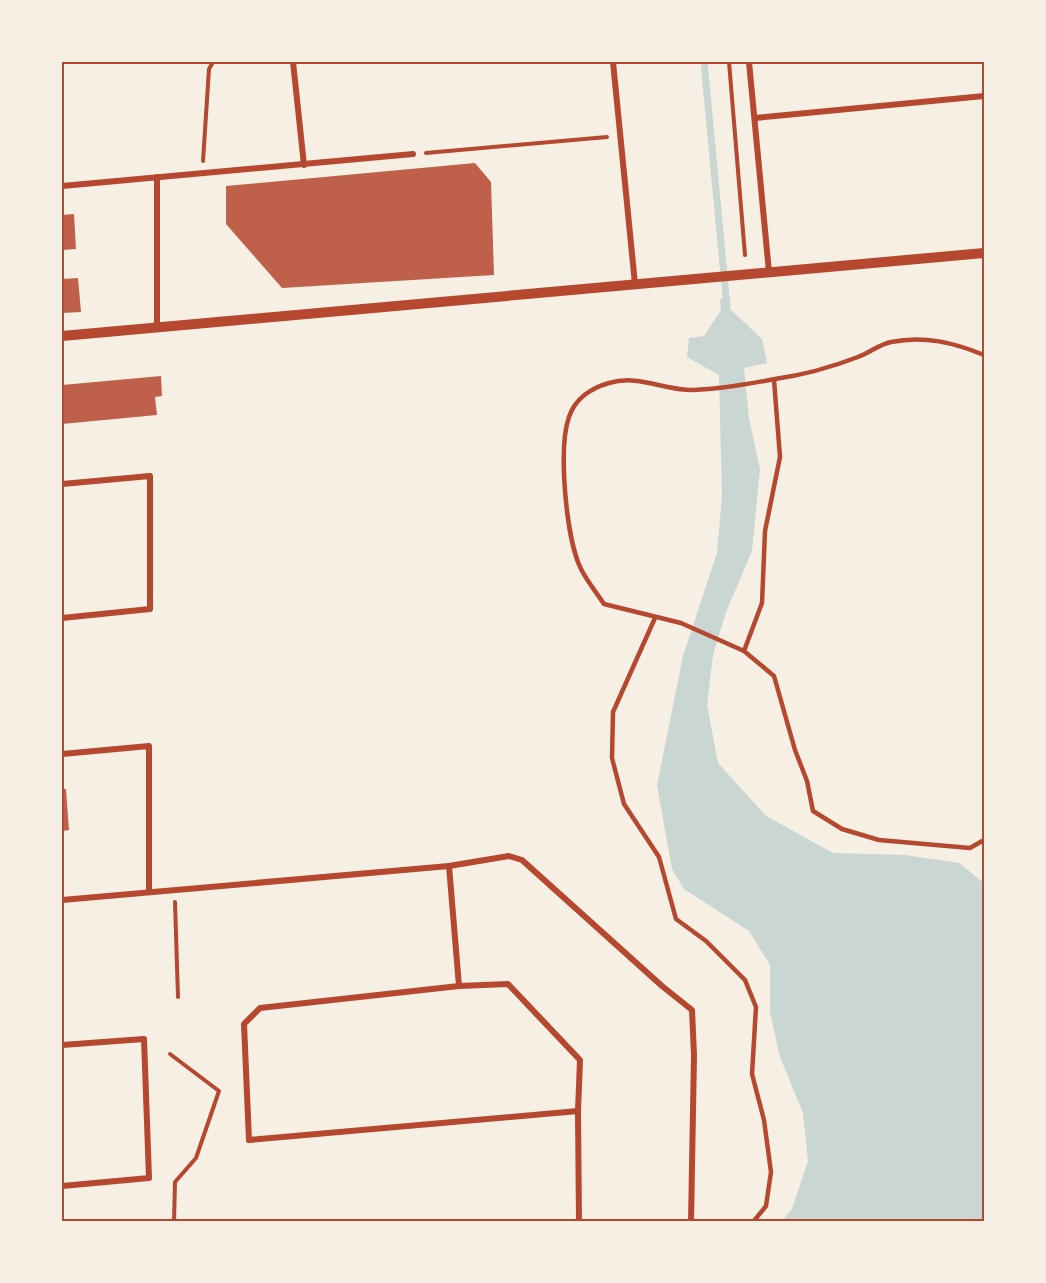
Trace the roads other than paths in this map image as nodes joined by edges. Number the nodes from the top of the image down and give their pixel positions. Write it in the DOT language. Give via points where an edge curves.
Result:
graph roads {
  1 [pos="293,62"];
  2 [pos="613,62"];
  3 [pos="749,62"];
  4 [pos="984,96"];
  5 [pos="755,118"];
  6 [pos="413,154"];
  7 [pos="304,165"];
  8 [pos="157,177"];
  9 [pos="62,186"];
  10 [pos="984,253"];
  11 [pos="769,272"];
  12 [pos="635,284"];
  13 [pos="157,326"];
  14 [pos="62,336"];
  15 [pos="984,355"];
  16 [pos="774,380"];
  17 [pos="62,484"];
  18 [pos="62,618"];
  19 [pos="655,618"];
  20 [pos="744,651"];
  21 [pos="62,754"];
  22 [pos="984,840"];
  23 [pos="449,866"];
  24 [pos="149,891"];
  25 [pos="62,900"];
  26 [pos="459,986"];
  27 [pos="62,1045"];
  28 [pos="578,1111"];
  29 [pos="62,1186"];
  30 [pos="579,1221"];
  31 [pos="691,1221"];
  32 [pos="753,1221"];
  1 -- 7 [label="street"];
  2 -- 12 [label="street"];
  3 -- 5 [label="street"];
  4 -- 5 [label="street"];
  5 -- 11 [label="street"];
  6 -- 7 [label="street"];
  7 -- 8 [label="street"];
  8 -- 9 [label="street"];
  8 -- 13 [label="street"];
  10 -- 11 [label="street"];
  11 -- 12 [label="street"];
  12 -- 13 [label="street"];
  13 -- 14 [label="street"];
  15 -- 16 [label="lane" via="955,344 925,340 890,342 858,357"];
  16 -- 19 [label="lane" via="692,391 645,381 610,383 582,395 569,416 563,445 564,480 580,568 604,604"];
  16 -- 20 [label="lane" via="780,458 765,531 762,603"];
  17 -- 18 [label="street" via="150,476 150,609"];
  19 -- 20 [label="lane" via="681,623"];
  19 -- 32 [label="lane" via="613,712 612,758 624,804 659,857 676,919 706,941 745,980 756,1006 752,1074 764,1120 771,1172 766,1206"];
  20 -- 22 [label="lane" via="774,676 813,811 842,829 879,840 970,848"];
  21 -- 24 [label="street" via="149,746"];
  23 -- 24 [label="street"];
  23 -- 26 [label="street"];
  23 -- 31 [label="street" via="509,856 522,860 692,1010"];
  24 -- 25 [label="street"];
  26 -- 28 [label="street" via="508,984 580,1060"];
  26 -- 28 [label="street" via="260,1008 244,1024 249,1140"];
  27 -- 29 [label="street" via="144,1039 149,1178"];
  28 -- 30 [label="street"];
}
